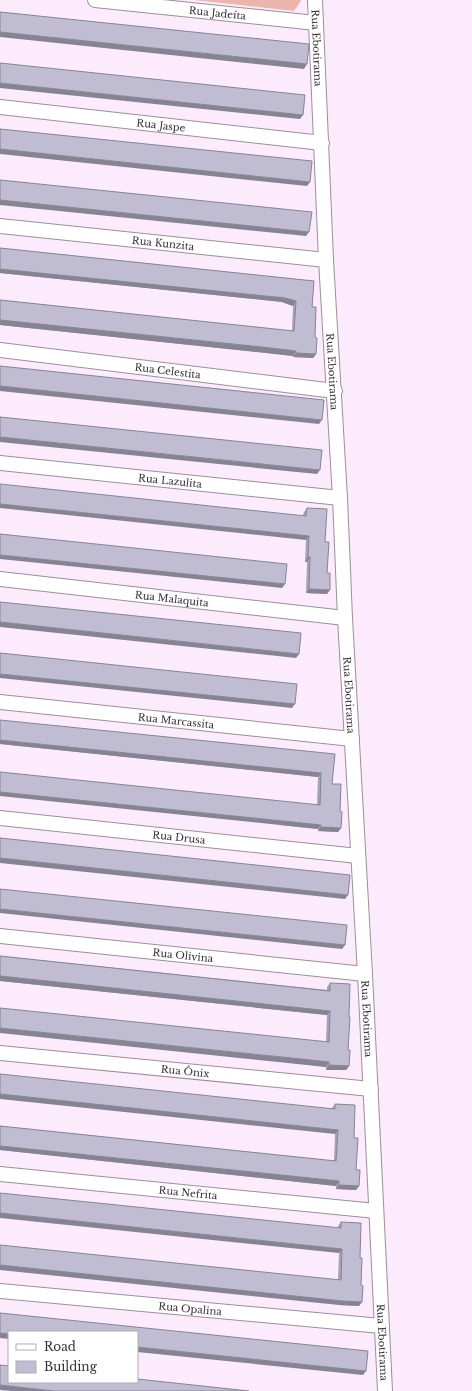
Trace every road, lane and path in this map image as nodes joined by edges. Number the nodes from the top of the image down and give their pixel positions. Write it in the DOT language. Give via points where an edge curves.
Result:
graph roads {
  1 [pos="95,0"];
  2 [pos="315,0"];
  3 [pos="316,23"];
  4 [pos="0,107"];
  5 [pos="322,143"];
  6 [pos="0,226"];
  7 [pos="326,260"];
  8 [pos="0,350"];
  9 [pos="335,391"];
  10 [pos="0,463"];
  11 [pos="340,498"];
  12 [pos="0,579"];
  13 [pos="344,618"];
  14 [pos="0,702"];
  15 [pos="352,739"];
  16 [pos="0,818"];
  17 [pos="358,856"];
  18 [pos="0,936"];
  19 [pos="366,974"];
  20 [pos="0,1054"];
  21 [pos="371,1089"];
  22 [pos="0,1174"];
  23 [pos="376,1211"];
  24 [pos="0,1291"];
  25 [pos="381,1326"];
  26 [pos="385,1391"];
  1 -- 3 [label="street, Rua Jadeíta"];
  2 -- 3 [label="street, Rua Ebotirama"];
  3 -- 5 [label="street, Rua Ebotirama"];
  4 -- 5 [label="street, Rua Jaspe"];
  5 -- 7 [label="street, Rua Ebotirama"];
  6 -- 7 [label="street, Rua Kunzita"];
  7 -- 9 [label="street, Rua Ebotirama"];
  8 -- 9 [label="street, Rua Celestita"];
  9 -- 11 [label="street, Rua Ebotirama"];
  10 -- 11 [label="street, Rua Lazulita"];
  11 -- 13 [label="street, Rua Ebotirama"];
  12 -- 13 [label="street, Rua Malaquita"];
  13 -- 15 [label="street, Rua Ebotirama"];
  14 -- 15 [label="street, Rua Marcassita"];
  15 -- 17 [label="street, Rua Ebotirama"];
  16 -- 17 [label="street, Rua Drusa"];
  17 -- 19 [label="street, Rua Ebotirama"];
  18 -- 19 [label="street, Rua Olivina"];
  19 -- 21 [label="street, Rua Ebotirama"];
  20 -- 21 [label="street, Rua Ônix"];
  21 -- 23 [label="street, Rua Ebotirama"];
  22 -- 23 [label="street, Rua Nefrita"];
  23 -- 25 [label="street, Rua Ebotirama"];
  24 -- 25 [label="street, Rua Opalina"];
  25 -- 26 [label="street, Rua Ebotirama"];
}
